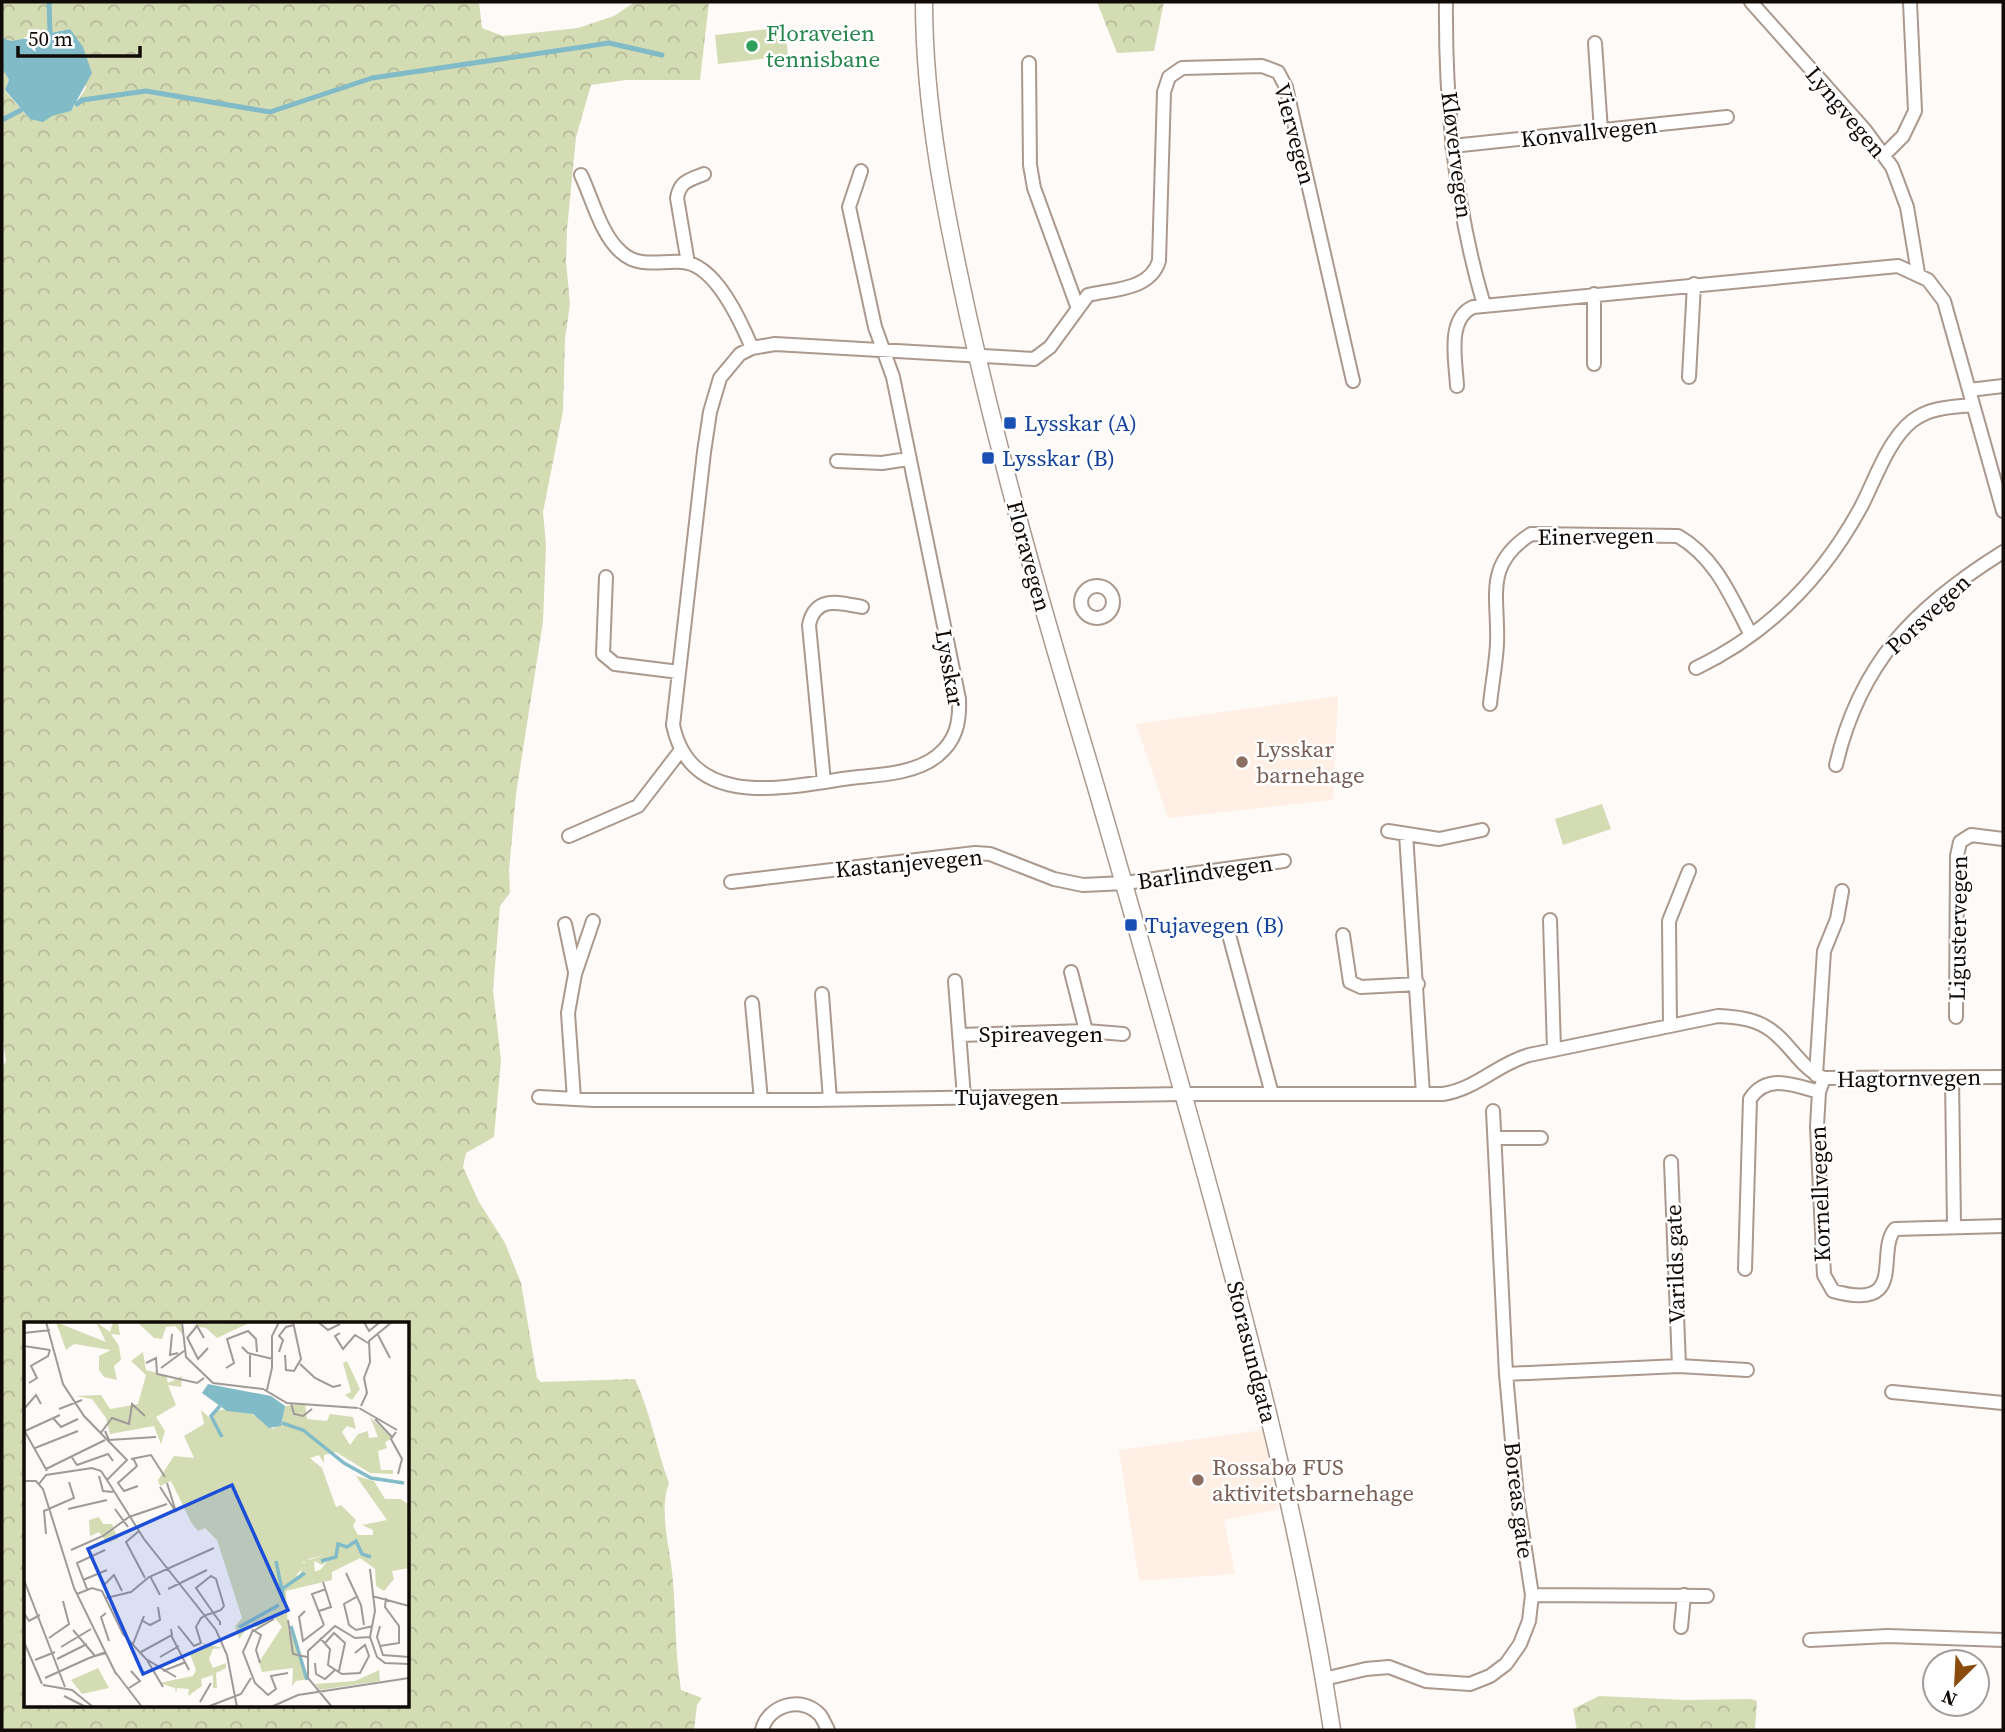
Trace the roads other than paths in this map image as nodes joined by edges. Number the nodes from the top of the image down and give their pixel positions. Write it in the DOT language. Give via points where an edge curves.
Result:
graph roads {
  1 [pos="924,2"];
  2 [pos="1446,2"];
  3 [pos="1751,2"];
  4 [pos="1910,2"];
  5 [pos="1595,43"];
  6 [pos="1029,63"];
  7 [pos="1727,117"];
  8 [pos="1601,131"];
  9 [pos="1452,146"];
  10 [pos="1884,155"];
  11 [pos="861,172"];
  12 [pos="704,174"];
  13 [pos="581,175"];
  14 [pos="688,263"];
  15 [pos="1918,273"];
  16 [pos="1694,284"];
  17 [pos="1594,294"];
  18 [pos="1484,305"];
  19 [pos="1077,306"];
  20 [pos="752,348"];
  21 [pos="884,351"];
  22 [pos="977,356"];
  23 [pos="1594,364"];
  24 [pos="1689,377"];
  25 [pos="1353,381"];
  26 [pos="1457,386"];
  27 [pos="2003,386"];
  28 [pos="1969,390"];
  29 [pos="1973,405"];
  30 [pos="908,459"];
  31 [pos="837,461"];
  32 [pos="2003,511"];
  33 [pos="2003,552"];
  34 [pos="606,577"];
  35 [pos="862,607"];
  36 [pos="1751,635"];
  37 [pos="1696,668"];
  38 [pos="678,672"];
  39 [pos="1490,704"];
  40 [pos="681,750"];
  41 [pos="1836,765"];
  42 [pos="824,782"];
  43 [pos="1482,830"];
  44 [pos="1388,831"];
  45 [pos="569,836"];
  46 [pos="2003,839"];
  47 [pos="1406,840"];
  48 [pos="1284,861"];
  49 [pos="1689,871"];
  50 [pos="732,882"];
  51 [pos="1125,883"];
  52 [pos="1842,891"];
  53 [pos="1550,920"];
  54 [pos="593,921"];
  55 [pos="565,924"];
  56 [pos="1228,931"];
  57 [pos="1343,935"];
  58 [pos="1071,972"];
  59 [pos="575,974"];
  60 [pos="954,981"];
  61 [pos="1418,984"];
  62 [pos="822,994"];
  63 [pos="752,1003"];
  64 [pos="1956,1017"];
  65 [pos="1670,1026"];
  66 [pos="1086,1031"];
  67 [pos="1123,1034"];
  68 [pos="959,1035"];
  69 [pos="1554,1049"];
  70 [pos="1820,1077"];
  71 [pos="2003,1077"];
  72 [pos="1952,1078"];
  73 [pos="1819,1093"];
  74 [pos="1272,1094"];
  75 [pos="1423,1094"];
  76 [pos="539,1097"];
  77 [pos="964,1097"];
  78 [pos="1184,1097"];
  79 [pos="574,1099"];
  80 [pos="761,1100"];
  81 [pos="830,1100"];
  82 [pos="1493,1111"];
  83 [pos="1495,1138"];
  84 [pos="1541,1138"];
  85 [pos="1671,1161"];
  86 [pos="1954,1225"];
  87 [pos="2003,1226"];
  88 [pos="1745,1269"];
  89 [pos="1679,1366"];
  90 [pos="1747,1370"];
  91 [pos="1506,1374"];
  92 [pos="1892,1392"];
  93 [pos="2003,1403"];
  94 [pos="1532,1595"];
  95 [pos="1684,1595"];
  96 [pos="1707,1597"];
  97 [pos="1681,1627"];
  98 [pos="1810,1640"];
  99 [pos="2003,1640"];
  100 [pos="1324,1679"];
  101 [pos="762,1730"];
  102 [pos="828,1730"];
  103 [pos="1332,1730"];
  1 -- 22 [label="street, Floravegen" via="939,182"];
  2 -- 9 [label="street, Kløvervegen"];
  3 -- 10 [label="street, Lyngvegen"];
  4 -- 10 [label="street" via="1915,111 1903,136"];
  5 -- 8 [label="street"];
  6 -- 19 [label="street" via="1034,188"];
  7 -- 8 [label="street, Konvallvegen"];
  8 -- 9 [label="street, Konvallvegen"];
  9 -- 18 [label="street, Kløvervegen"];
  10 -- 15 [label="street, Lyngvegen" via="1902,187"];
  11 -- 21 [label="street, Lysskar" via="849,207"];
  12 -- 14 [label="street" via="683,182 677,198"];
  13 -- 14 [label="street" via="611,240 622,253 642,262"];
  14 -- 20 [label="street" via="726,297"];
  15 -- 16 [label="street" via="1887,266"];
  15 -- 28 [label="street" via="1937,288 1944,301"];
  16 -- 17 [label="street"];
  16 -- 24 [label="street"];
  17 -- 18 [label="street"];
  17 -- 23 [label="street"];
  18 -- 26 [label="street" via="1466,310 1456,330"];
  19 -- 22 [label="street, Viervegen" via="1050,347 1034,359"];
  19 -- 25 [label="street, Viervegen" via="1088,295 1144,283 1156,273 1164,92 1169,76 1182,68 1262,66 1278,72 1286,87"];
  20 -- 21 [label="street" via="775,344"];
  20 -- 38 [label="street" via="720,378 710,412"];
  21 -- 22 [label="street"];
  21 -- 30 [label="street, Lysskar"];
  22 -- 51 [label="street, Floravegen" via="1036,588"];
  27 -- 28 [label="street"];
  28 -- 29 [label="street"];
  29 -- 32 [label="street"];
  29 -- 36 [label="street" via="1934,410 1911,422 1894,444 1832,557 1799,596"];
  30 -- 31 [label="street"];
  30 -- 42 [label="street, Lysskar" via="959,699 956,732 945,750 924,764"];
  33 -- 41 [label="street, Porsvegen" via="1942,594 1894,640 1858,694"];
  34 -- 38 [label="street" via="603,654 615,664"];
  35 -- 42 [label="street" via="827,603 811,612"];
  36 -- 37 [label="street"];
  36 -- 39 [label="street, Einervegen" via="1714,567 1697,547 1678,536 1531,534 1514,545 1499,566"];
  38 -- 40 [label="street" via="673,725"];
  40 -- 42 [label="street, Lysskar" via="705,774 743,789"];
  40 -- 45 [label="street" via="638,806"];
  43 -- 47 [label="street"];
  44 -- 47 [label="street"];
  46 -- 64 [label="street, Ligustervegen" via="1971,835 1961,842 1956,856"];
  47 -- 61 [label="street"];
  48 -- 51 [label="street, Barlindvegen"];
  49 -- 65 [label="street" via="1669,921"];
  50 -- 51 [label="street, Kastanjevegen" via="975,853 997,856 1069,883"];
  51 -- 78 [label="street, Floravegen"];
  52 -- 70 [label="street, Kornellvegen" via="1824,951"];
  53 -- 69 [label="street"];
  54 -- 59 [label="street"];
  55 -- 59 [label="street"];
  56 -- 74 [label="street"];
  57 -- 61 [label="street" via="1350,982 1361,988"];
  58 -- 66 [label="street"];
  59 -- 79 [label="street" via="567,1034"];
  60 -- 68 [label="street, Spireavegen"];
  61 -- 75 [label="street"];
  62 -- 81 [label="street"];
  63 -- 80 [label="street"];
  65 -- 69 [label="street, Hagtornvegen"];
  65 -- 70 [label="street, Hagtornvegen" via="1718,1016 1742,1018 1765,1026"];
  66 -- 67 [label="street, Spireavegen"];
  66 -- 68 [label="street, Spireavegen"];
  68 -- 77 [label="street, Spireavegen"];
  69 -- 75 [label="street, Hagtornvegen" via="1514,1059 1467,1088"];
  70 -- 72 [label="street, Hagtornvegen"];
  70 -- 73 [label="street, Kornellvegen"];
  71 -- 72 [label="street, Hagtornvegen"];
  72 -- 86 [label="street"];
  73 -- 86 [label="street, Kornellvegen" via="1824,1275 1833,1291 1861,1295 1884,1283 1888,1242 1895,1229"];
  73 -- 88 [label="street, Kornellvegen" via="1769,1083 1750,1100"];
  74 -- 75 [label="street, Hagtornvegen"];
  74 -- 78 [label="street, Hagtornvegen"];
  76 -- 79 [label="street, Tujavegen"];
  77 -- 78 [label="street, Tujavegen"];
  77 -- 81 [label="street, Tujavegen"];
  78 -- 100 [label="street, Storasundgata" via="1236,1282"];
  79 -- 80 [label="street, Tujavegen"];
  80 -- 81 [label="street, Tujavegen"];
  82 -- 83 [label="street, Boreas gate"];
  83 -- 84 [label="street"];
  83 -- 91 [label="street, Boreas gate"];
  85 -- 89 [label="street, Varilds gate"];
  86 -- 87 [label="street, Kornellvegen"];
  89 -- 90 [label="street"];
  89 -- 91 [label="street"];
  91 -- 94 [label="street, Boreas gate"];
  92 -- 93 [label="street"];
  94 -- 95 [label="street"];
  94 -- 100 [label="street, Boreas gate" via="1529,1622 1520,1644 1490,1676 1470,1684 1444,1684 1389,1667"];
  95 -- 96 [label="street"];
  95 -- 97 [label="street"];
  98 -- 99 [label="street" via="1888,1636"];
  100 -- 103 [label="street, Storasundgata"];
  101 -- 102 [label="street" via="776,1710 792,1704 814,1710"];
}
